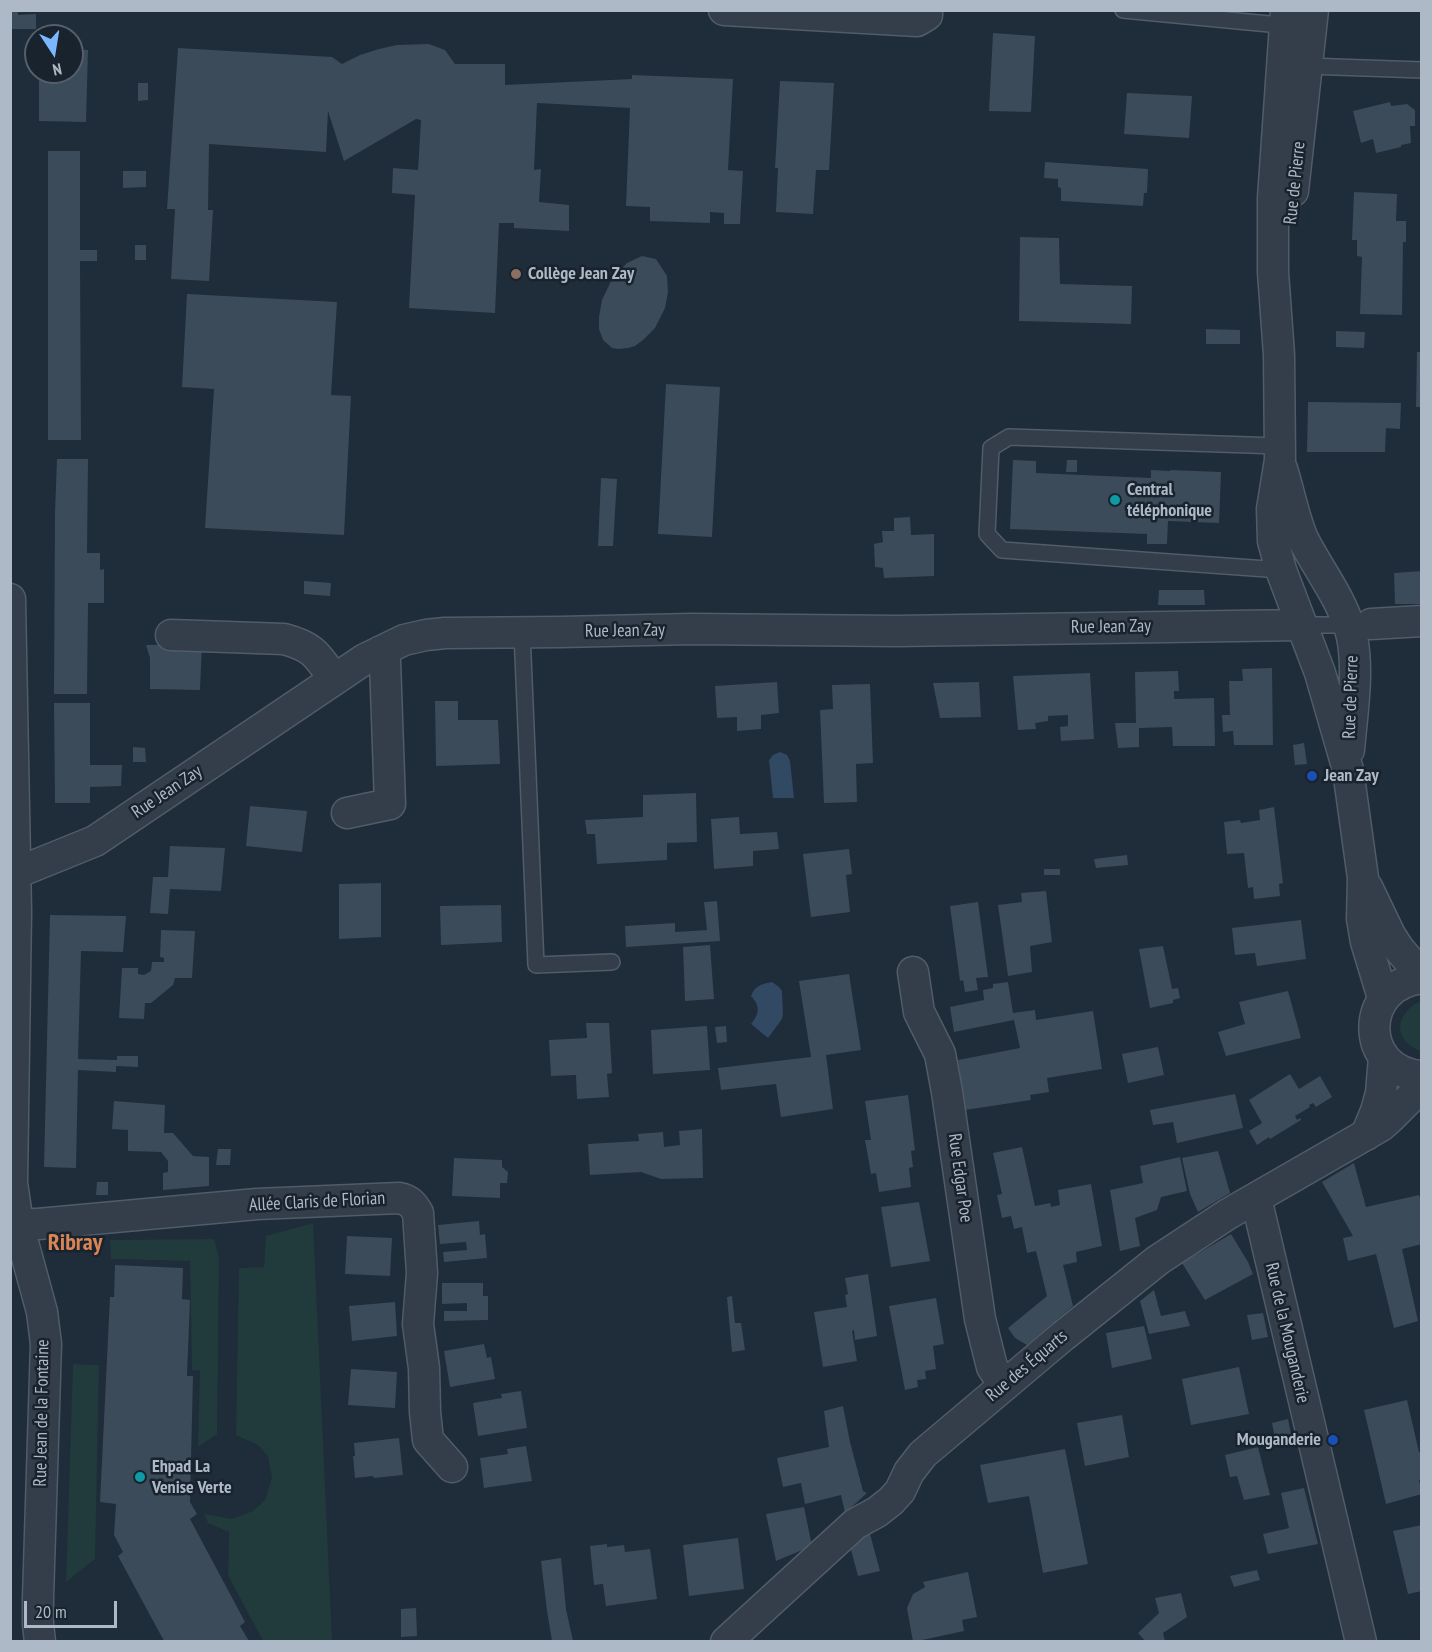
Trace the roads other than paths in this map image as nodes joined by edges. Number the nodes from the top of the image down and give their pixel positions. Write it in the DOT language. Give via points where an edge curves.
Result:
graph roads {
  1 [pos="724,10"];
  2 [pos="927,10"];
  3 [pos="1123,10"];
  4 [pos="1299,18"];
  5 [pos="1307,66"];
  6 [pos="1422,70"];
  7 [pos="1279,355"];
  8 [pos="1279,453"];
  9 [pos="1281,570"];
  10 [pos="10,599"];
  11 [pos="1422,621"];
  12 [pos="1301,625"];
  13 [pos="1360,625"];
  14 [pos="522,632"];
  15 [pos="171,635"];
  16 [pos="11,647"];
  17 [pos="381,651"];
  18 [pos="334,679"];
  19 [pos="1348,770"];
  20 [pos="348,813"];
  21 [pos="13,874"];
  22 [pos="1363,878"];
  23 [pos="612,962"];
  24 [pos="913,972"];
  25 [pos="1422,977"];
  26 [pos="1383,998"];
  27 [pos="1384,1057"];
  28 [pos="1422,1076"];
  29 [pos="1422,1086"];
  30 [pos="1366,1135"];
  31 [pos="1256,1198"];
  32 [pos="14,1224"];
  33 [pos="1004,1385"];
  34 [pos="452,1467"];
  35 [pos="40,1641"];
  36 [pos="726,1641"];
  37 [pos="1361,1641"];
  1 -- 2 [label="street" via="917,21 927,15"];
  3 -- 4 [label="lane"];
  4 -- 5 [label="street, Rue de Pierre"];
  4 -- 7 [label="street, Rue de Pierre" via="1273,198"];
  5 -- 6 [label="lane"];
  5 -- 7 [label="street, Rue de Pierre"];
  7 -- 8 [label="street, Rue de Pierre"];
  8 -- 9 [label="street, Rue de Pierre" via="1272,509 1273,542"];
  8 -- 9 [label="lane" via="1009,437 991,448 987,534 1002,550"];
  8 -- 13 [label="street, Rue de Pierre" via="1302,536 1337,599"];
  9 -- 12 [label="street, Rue de Pierre"];
  10 -- 16 [label="street, Rue Jean de la Fontaine"];
  11 -- 13 [label="street"];
  12 -- 13 [label="lane"];
  12 -- 14 [label="street, Rue Jean Zay"];
  12 -- 19 [label="street, Rue de Pierre" via="1320,673"];
  13 -- 19 [label="street, Rue de Pierre" via="1354,654"];
  14 -- 17 [label="street, Rue Jean Zay" via="426,634"];
  14 -- 23 [label="lane" via="536,964"];
  15 -- 18 [label="street" via="284,639 300,643 312,650"];
  16 -- 21 [label="street, Rue Jean de la Fontaine"];
  17 -- 18 [label="street, Rue Jean Zay"];
  17 -- 20 [label="street" via="385,661 390,804"];
  18 -- 21 [label="street, Rue Jean Zay" via="95,841"];
  19 -- 22 [label="street, Rue de Pierre"];
  21 -- 32 [label="street, Rue Jean de la Fontaine"];
  22 -- 25 [label="street, Rue de Pierre" via="1390,935"];
  22 -- 26 [label="street, Rue de Pierre" via="1362,919"];
  24 -- 33 [label="street, Rue Edgar Poe" via="919,1012 940,1054 980,1319 992,1367"];
  25 -- 26 [label="street" via="1401,983"];
  26 -- 27 [label="street" via="1374,1028"];
  27 -- 28 [label="street" via="1394,1067"];
  27 -- 30 [label="street" via="1381,1093"];
  29 -- 30 [label="street, Rue des Équarts" via="1390,1118"];
  30 -- 31 [label="street, Rue des Équarts"];
  31 -- 33 [label="street, Rue des Équarts" via="1158,1260"];
  31 -- 37 [label="street, Rue de la Mouganderie"];
  32 -- 34 [label="street, Allée Claris de Florian" via="257,1204 409,1200 418,1213 422,1273 418,1324 428,1440"];
  32 -- 35 [label="street, Rue Jean de la Fontaine" via="42,1312 46,1344"];
  33 -- 36 [label="street, Rue des Équarts" via="923,1454 891,1502 855,1524"];
}
